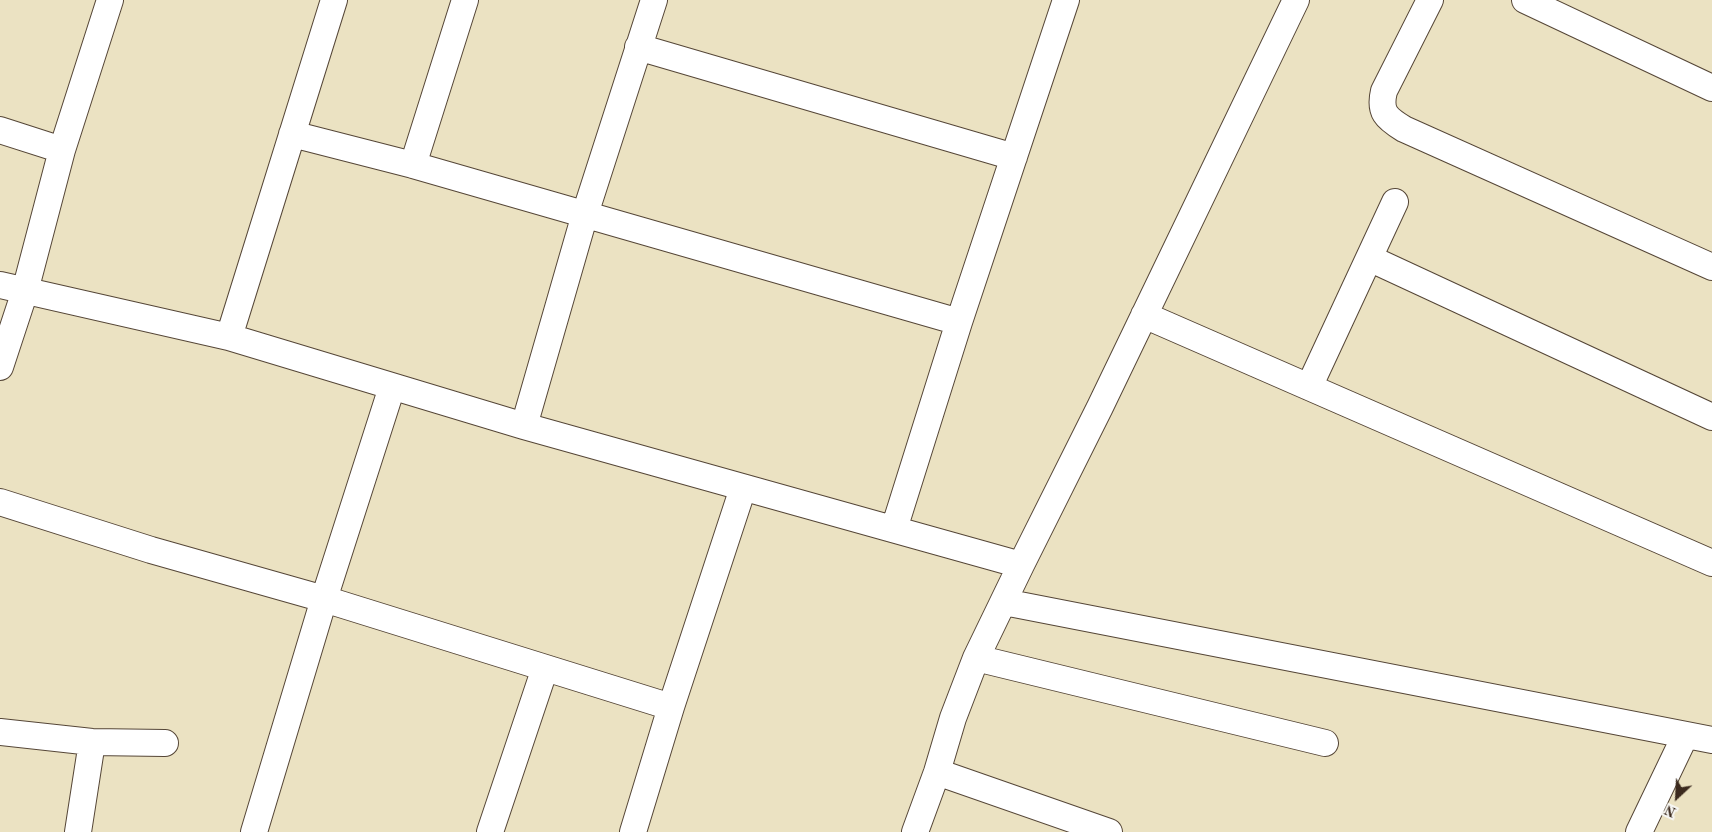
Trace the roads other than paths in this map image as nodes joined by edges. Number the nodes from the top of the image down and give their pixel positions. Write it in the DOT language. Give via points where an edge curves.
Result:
graph roads {
  1 [pos="110,0"];
  2 [pos="334,0"];
  3 [pos="465,0"];
  4 [pos="654,0"];
  5 [pos="1066,0"];
  6 [pos="1296,0"];
  7 [pos="1430,0"];
  8 [pos="1525,0"];
  9 [pos="638,47"];
  10 [pos="1712,88"];
  11 [pos="0,130"];
  12 [pos="292,134"];
  13 [pos="62,150"];
  14 [pos="1014,157"];
  15 [pos="413,165"];
  16 [pos="1395,202"];
  17 [pos="585,214"];
  18 [pos="1369,258"];
  19 [pos="1712,267"];
  20 [pos="0,285"];
  21 [pos="25,291"];
  22 [pos="1144,315"];
  23 [pos="959,322"];
  24 [pos="229,337"];
  25 [pos="0,367"];
  26 [pos="392,387"];
  27 [pos="1309,387"];
  28 [pos="1712,417"];
  29 [pos="524,426"];
  30 [pos="743,488"];
  31 [pos="0,502"];
  32 [pos="894,529"];
  33 [pos="1712,563"];
  34 [pos="1020,565"];
  35 [pos="324,599"];
  36 [pos="1004,602"];
  37 [pos="976,658"];
  38 [pos="545,668"];
  39 [pos="671,707"];
  40 [pos="0,732"];
  41 [pos="1685,736"];
  42 [pos="1712,740"];
  43 [pos="92,742"];
  44 [pos="1325,743"];
  45 [pos="165,744"];
  46 [pos="937,772"];
  47 [pos="78,832"];
  48 [pos="254,832"];
  49 [pos="490,832"];
  50 [pos="634,832"];
  51 [pos="915,832"];
  52 [pos="1109,832"];
  53 [pos="1639,832"];
  1 -- 13 [label="street"];
  2 -- 12 [label="street"];
  3 -- 15 [label="street"];
  4 -- 9 [label="street"];
  5 -- 14 [label="street"];
  6 -- 22 [label="street"];
  7 -- 19 [label="street" via="1384,91 1384,113 1392,122"];
  8 -- 10 [label="street"];
  9 -- 14 [label="street"];
  9 -- 17 [label="street"];
  11 -- 13 [label="street"];
  12 -- 15 [label="street"];
  12 -- 24 [label="street"];
  13 -- 21 [label="street"];
  14 -- 23 [label="street"];
  15 -- 17 [label="street"];
  16 -- 18 [label="street"];
  17 -- 23 [label="street"];
  17 -- 29 [label="street"];
  18 -- 27 [label="street"];
  18 -- 28 [label="street"];
  20 -- 21 [label="street"];
  21 -- 24 [label="street"];
  21 -- 25 [label="street"];
  22 -- 27 [label="street"];
  22 -- 34 [label="street"];
  23 -- 32 [label="street"];
  24 -- 26 [label="street"];
  26 -- 29 [label="street"];
  26 -- 35 [label="street"];
  27 -- 33 [label="street"];
  29 -- 30 [label="street"];
  30 -- 32 [label="street"];
  30 -- 39 [label="street"];
  31 -- 35 [label="street" via="151,550"];
  32 -- 34 [label="street"];
  34 -- 36 [label="street"];
  35 -- 38 [label="street"];
  35 -- 48 [label="street"];
  36 -- 37 [label="street"];
  36 -- 41 [label="street"];
  37 -- 44 [label="street"];
  37 -- 46 [label="street"];
  38 -- 39 [label="street"];
  38 -- 49 [label="street"];
  39 -- 50 [label="street"];
  40 -- 43 [label="street"];
  41 -- 42 [label="street"];
  41 -- 53 [label="street"];
  43 -- 45 [label="street"];
  43 -- 47 [label="street"];
  46 -- 51 [label="street"];
  46 -- 52 [label="street"];
}
